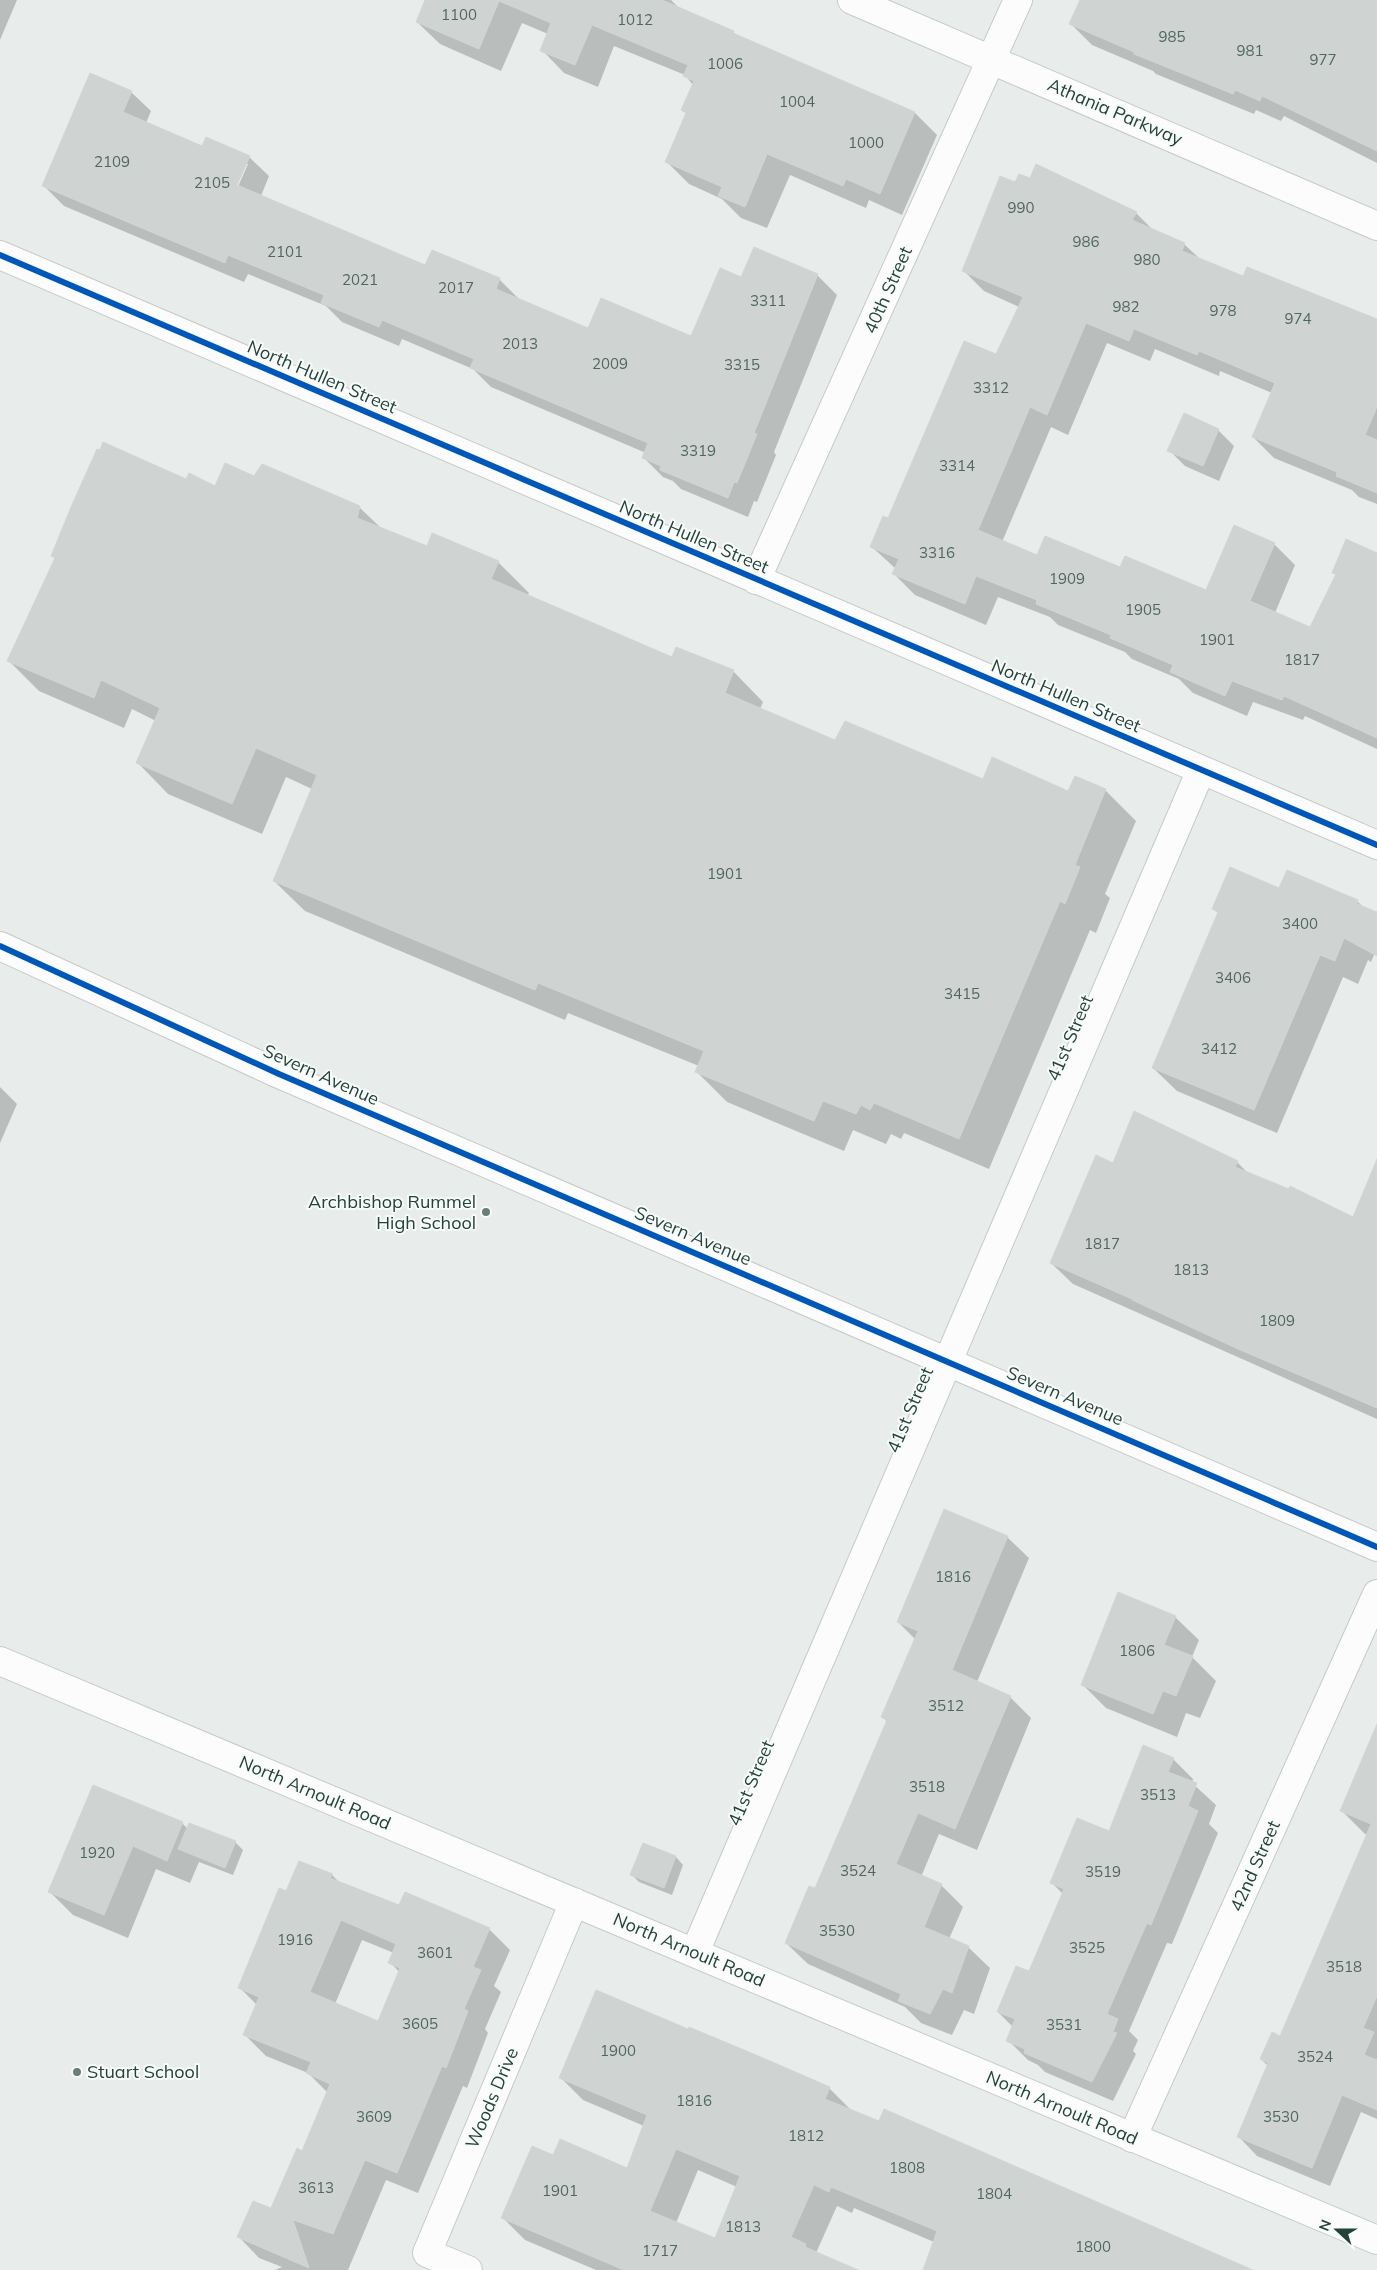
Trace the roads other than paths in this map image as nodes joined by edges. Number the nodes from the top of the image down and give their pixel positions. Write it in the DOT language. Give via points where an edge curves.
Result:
graph roads {
  1 [pos="852,0"];
  2 [pos="1018,0"];
  3 [pos="992,59"];
  4 [pos="1377,226"];
  5 [pos="0,255"];
  6 [pos="756,580"];
  7 [pos="1201,770"];
  8 [pos="1377,845"];
  9 [pos="0,946"];
  10 [pos="0,964"];
  11 [pos="279,1074"];
  12 [pos="948,1361"];
  13 [pos="1377,1547"];
  14 [pos="1377,1594"];
  15 [pos="0,1661"];
  16 [pos="574,1902"];
  17 [pos="695,1952"];
  18 [pos="1132,2138"];
  19 [pos="1377,2240"];
  20 [pos="468,2270"];
  1 -- 3 [label="street, Athania Parkway"];
  2 -- 3 [label="street, 40th Street"];
  3 -- 4 [label="street, Athania Parkway"];
  3 -- 6 [label="street, 40th Street"];
  5 -- 6 [label="street, North Hullen Street"];
  6 -- 7 [label="street, North Hullen Street"];
  7 -- 8 [label="street, North Hullen Street"];
  7 -- 12 [label="street, 41st Street"];
  9 -- 11 [label="street, Severn Avenue"];
  10 -- 11 [label="street, Severn Avenue"];
  11 -- 12 [label="street, Severn Avenue"];
  12 -- 13 [label="street, Severn Avenue"];
  12 -- 17 [label="street, 41st Street"];
  14 -- 18 [label="street, 42nd Street"];
  15 -- 16 [label="street, North Arnoult Road"];
  16 -- 17 [label="street, North Arnoult Road"];
  16 -- 20 [label="street, Woods Drive" via="427,2253"];
  17 -- 18 [label="street, North Arnoult Road"];
  18 -- 19 [label="street, North Arnoult Road"];
}
